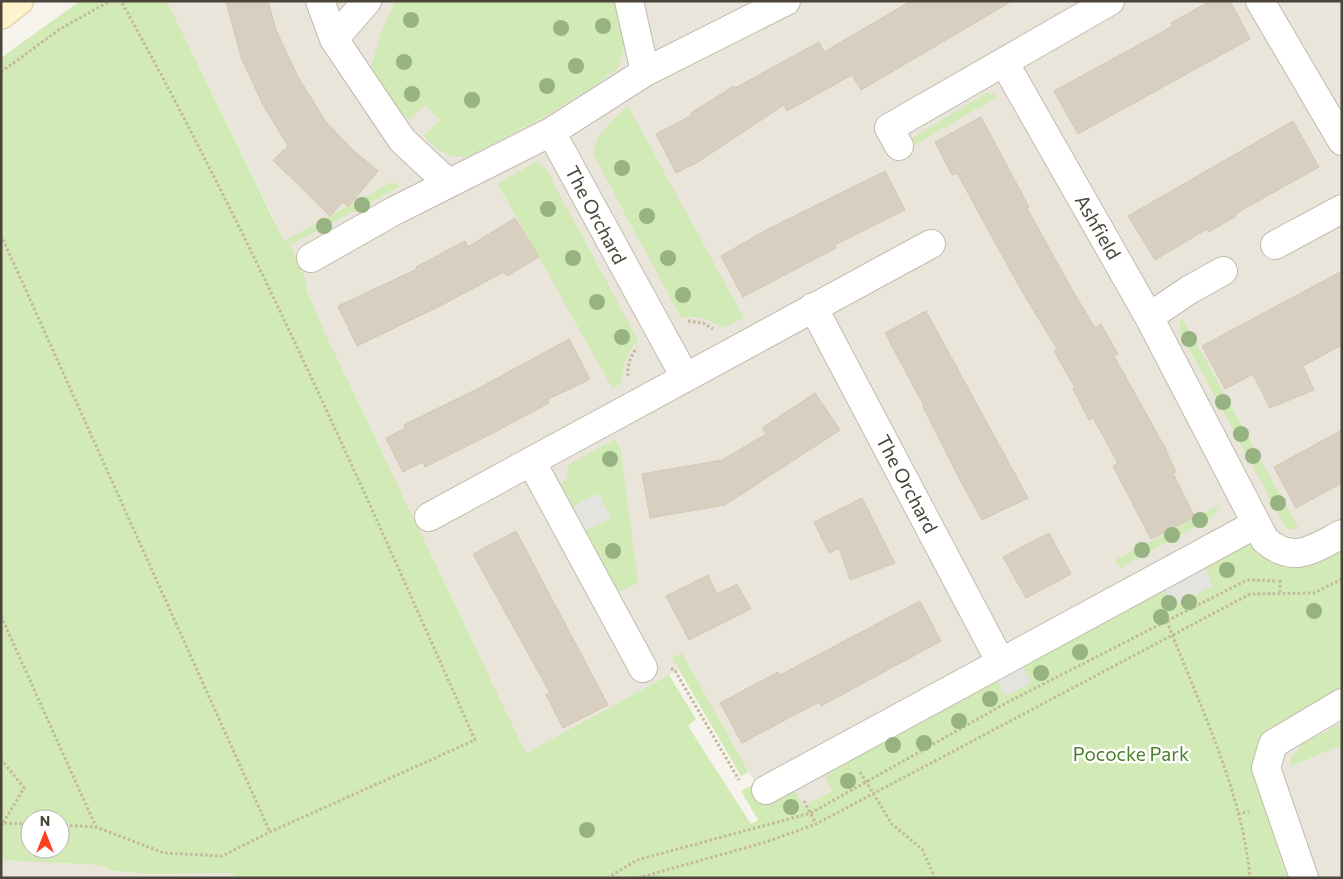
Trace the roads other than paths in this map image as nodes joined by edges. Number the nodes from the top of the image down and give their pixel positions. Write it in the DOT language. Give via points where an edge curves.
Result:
graph roads {
  1 [pos="19,1"];
  2 [pos="320,1"];
  3 [pos="368,1"];
  4 [pos="629,1"];
  5 [pos="786,1"];
  6 [pos="1110,1"];
  7 [pos="1260,1"];
  8 [pos="1,15"];
  9 [pos="334,40"];
  10 [pos="1004,62"];
  11 [pos="645,72"];
  12 [pos="551,132"];
  13 [pos="1342,141"];
  14 [pos="899,146"];
  15 [pos="448,183"];
  16 [pos="1342,209"];
  17 [pos="930,244"];
  18 [pos="1275,245"];
  19 [pos="311,258"];
  20 [pos="1222,271"];
  21 [pos="813,307"];
  22 [pos="1150,317"];
  23 [pos="685,377"];
  24 [pos="531,461"];
  25 [pos="429,517"];
  26 [pos="1256,524"];
  27 [pos="1342,534"];
  28 [pos="1000,661"];
  29 [pos="654,668"];
  30 [pos="1342,703"];
  31 [pos="754,787"];
  32 [pos="1304,878"];
  1 -- 8 [label="street"];
  2 -- 9 [label="street"];
  3 -- 9 [label="street"];
  4 -- 11 [label="street"];
  5 -- 11 [label="street"];
  6 -- 10 [label="street"];
  7 -- 13 [label="street"];
  9 -- 15 [label="street" via="402,140"];
  10 -- 14 [label="street" via="889,128"];
  10 -- 22 [label="street, Ashfield"];
  11 -- 12 [label="street"];
  12 -- 15 [label="street"];
  12 -- 23 [label="street, The Orchard"];
  15 -- 19 [label="street"];
  16 -- 18 [label="street"];
  17 -- 21 [label="street"];
  20 -- 22 [label="street"];
  21 -- 23 [label="street"];
  21 -- 28 [label="street, The Orchard"];
  22 -- 26 [label="street"];
  23 -- 24 [label="street"];
  24 -- 25 [label="street"];
  24 -- 29 [label="street"];
  26 -- 27 [label="street" via="1265,540 1277,550 1293,554 1308,552"];
  26 -- 28 [label="street"];
  28 -- 31 [label="street"];
  30 -- 32 [label="street" via="1273,744 1266,768"];
}
